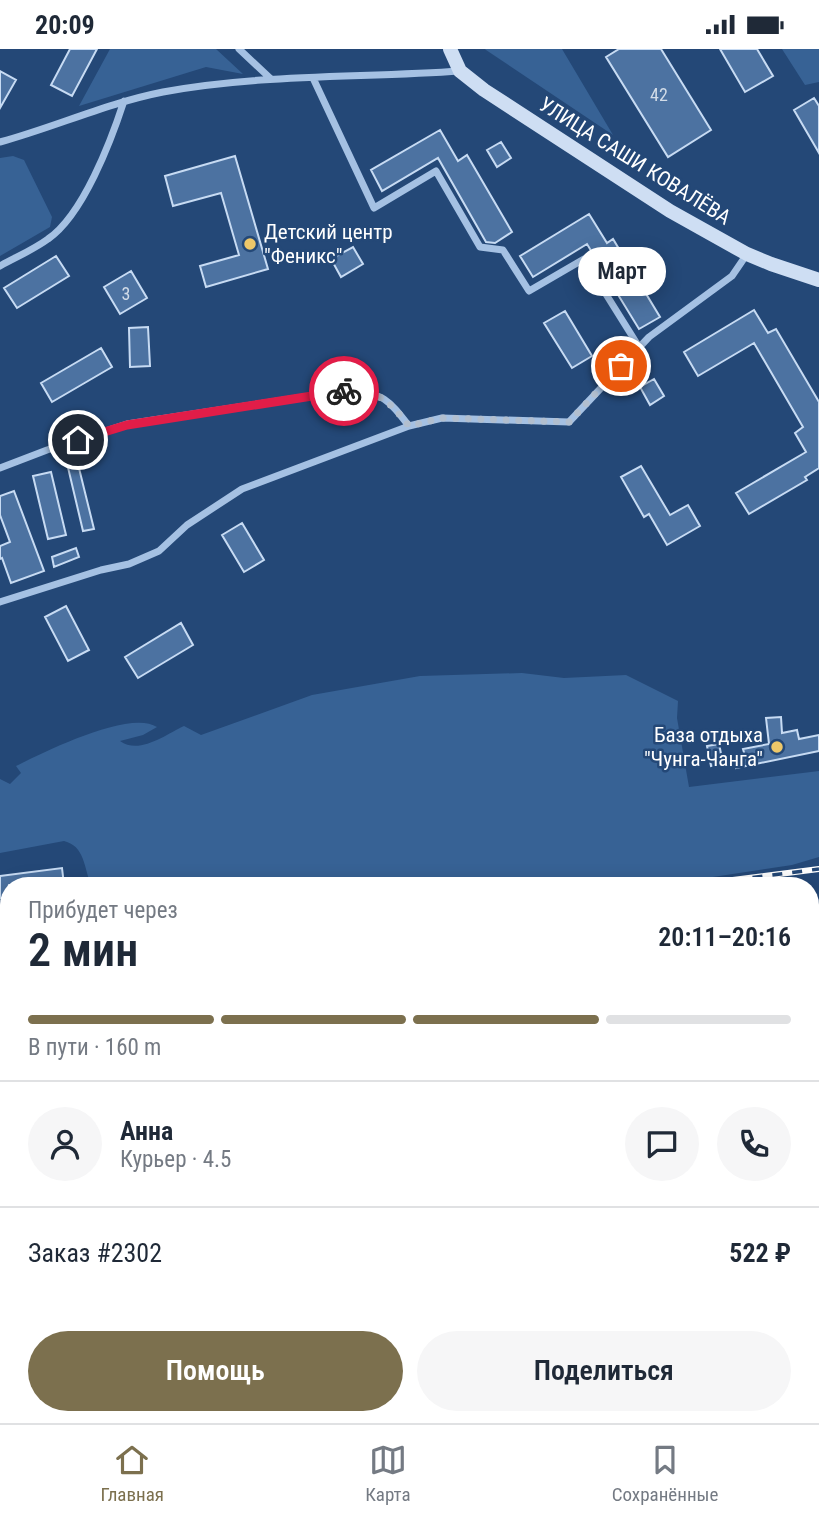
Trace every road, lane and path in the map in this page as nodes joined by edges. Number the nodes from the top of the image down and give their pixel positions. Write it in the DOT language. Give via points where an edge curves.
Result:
graph roads {
  1 [pos="239,49"];
  2 [pos="450,49"];
  3 [pos="460,71"];
  4 [pos="313,78"];
  5 [pos="271,79"];
  6 [pos="124,101"];
  7 [pos="0,142"];
  8 [pos="747,254"];
  9 [pos="0,266"];
  10 [pos="819,280"];
  11 [pos="639,348"];
  12 [pos="409,426"];
  13 [pos="0,468"];
  14 [pos="0,602"];
  1 -- 5 [label="street"];
  2 -- 3 [label="street, УЛИЦА САШИ КОВАЛЁВА"];
  3 -- 4 [label="street"];
  3 -- 8 [label="street, УЛИЦА САШИ КОВАЛЁВА" via="670,211"];
  4 -- 5 [label="street"];
  4 -- 11 [label="street" via="374,208 436,171 480,247 503,250 529,291 584,259"];
  5 -- 6 [label="street"];
  6 -- 7 [label="street"];
  6 -- 9 [label="street" via="92,183 66,221 48,240"];
  8 -- 10 [label="street, УЛИЦА САШИ КОВАЛЁВА"];
  8 -- 11 [label="street" via="732,276"];
  11 -- 12 [label="street" via="569,422 442,418"];
  12 -- 13 [label="street" via="375,393 350,390 127,425"];
  12 -- 14 [label="street" via="242,489 187,525 159,551 129,564"];
}
